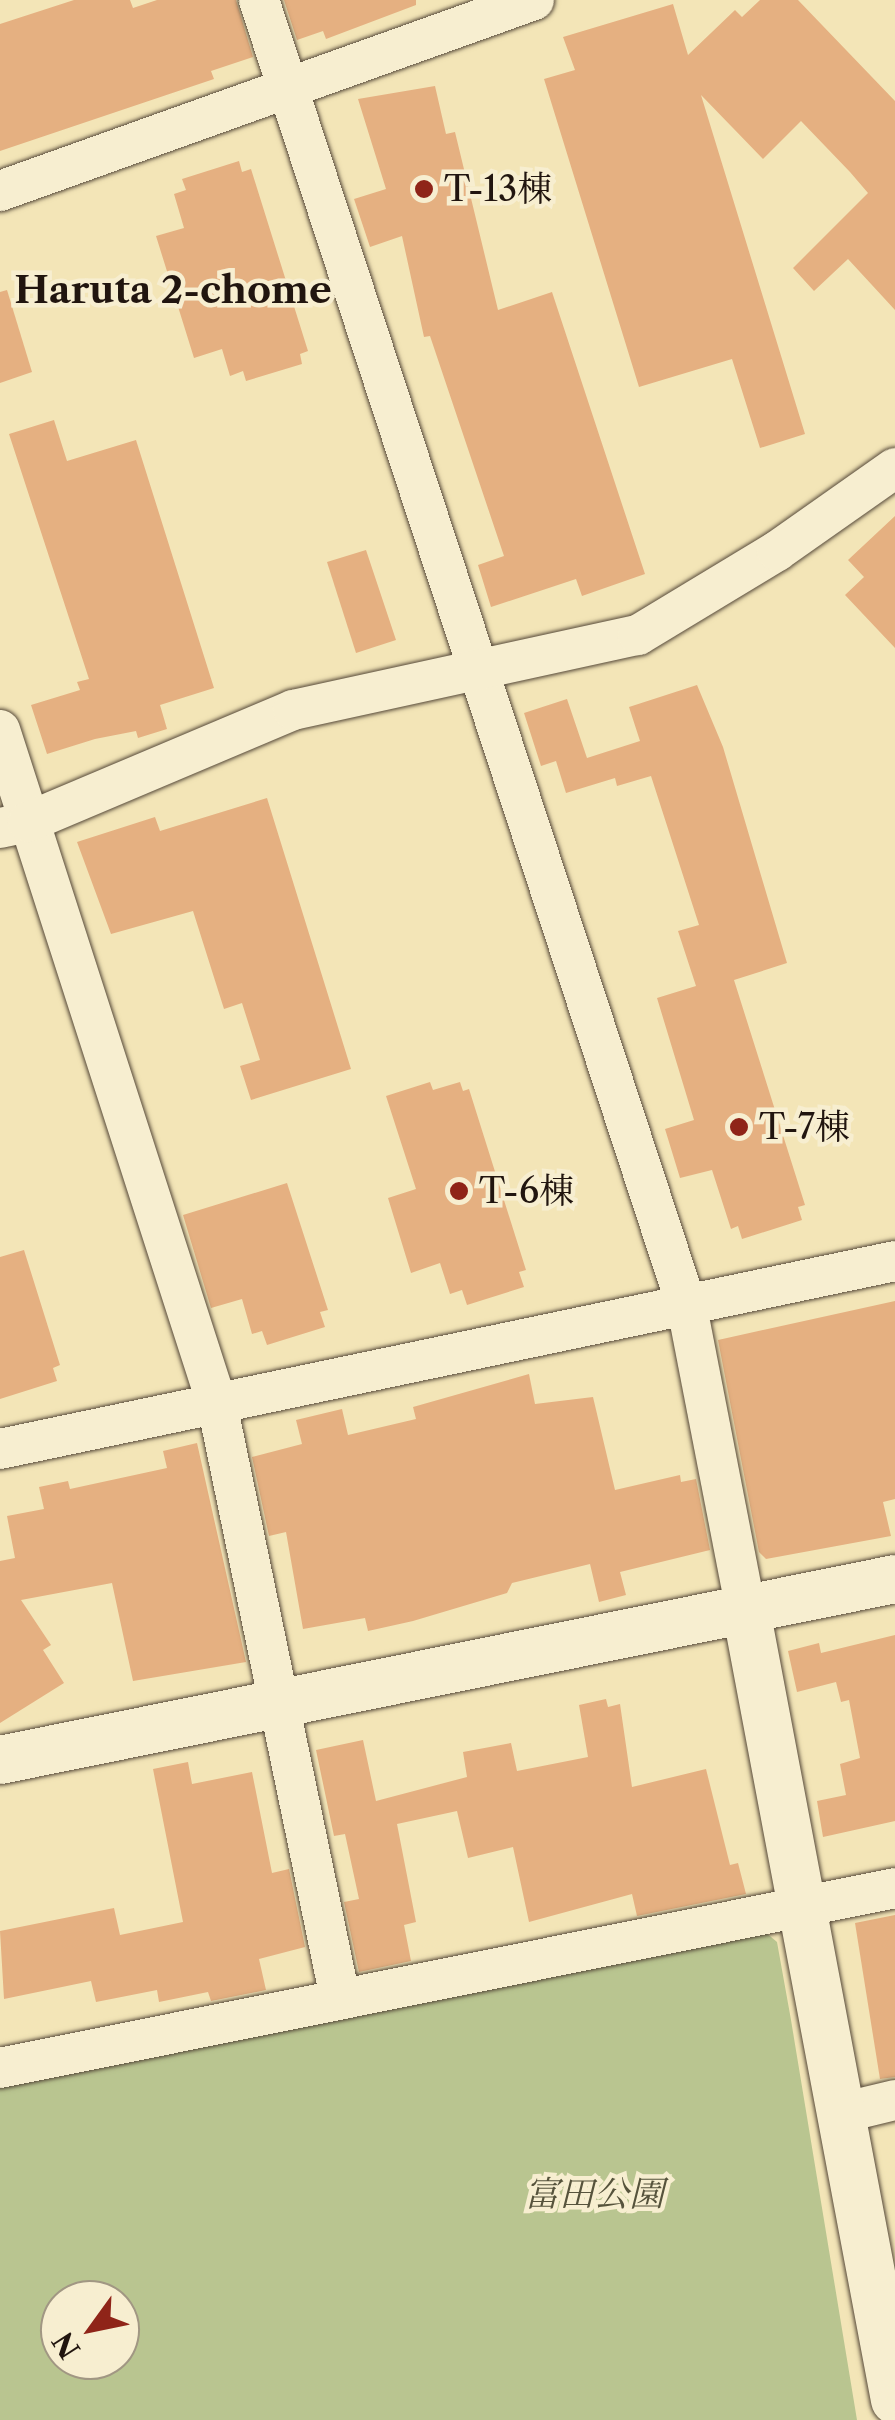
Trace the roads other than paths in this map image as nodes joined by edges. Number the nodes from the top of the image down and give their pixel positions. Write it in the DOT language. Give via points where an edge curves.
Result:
graph roads {
  1 [pos="259,0"];
  2 [pos="534,0"];
  3 [pos="292,88"];
  4 [pos="0,191"];
  5 [pos="895,468"];
  6 [pos="475,671"];
  7 [pos="0,730"];
  8 [pos="14,825"];
  9 [pos="895,1261"];
  10 [pos="687,1307"];
  11 [pos="216,1404"];
  12 [pos="0,1448"];
  13 [pos="895,1579"];
  14 [pos="746,1610"];
  15 [pos="279,1702"];
  16 [pos="0,1760"];
  17 [pos="895,1888"];
  18 [pos="802,1908"];
  19 [pos="340,1998"];
  20 [pos="0,2068"];
  21 [pos="895,2100"];
  22 [pos="841,2113"];
  23 [pos="895,2400"];
  1 -- 3 [label="street"];
  2 -- 3 [label="street"];
  3 -- 4 [label="street"];
  3 -- 6 [label="street"];
  5 -- 6 [label="street" via="638,635"];
  6 -- 8 [label="street" via="294,710"];
  6 -- 10 [label="street"];
  7 -- 8 [label="street"];
  8 -- 11 [label="street"];
  9 -- 10 [label="street"];
  10 -- 11 [label="street"];
  10 -- 14 [label="street"];
  11 -- 12 [label="street"];
  11 -- 15 [label="street"];
  13 -- 14 [label="street"];
  14 -- 15 [label="street"];
  14 -- 18 [label="street"];
  15 -- 16 [label="street"];
  15 -- 19 [label="street"];
  17 -- 18 [label="street"];
  18 -- 19 [label="street"];
  18 -- 22 [label="street"];
  19 -- 20 [label="street"];
  21 -- 22 [label="street"];
  22 -- 23 [label="street"];
}
